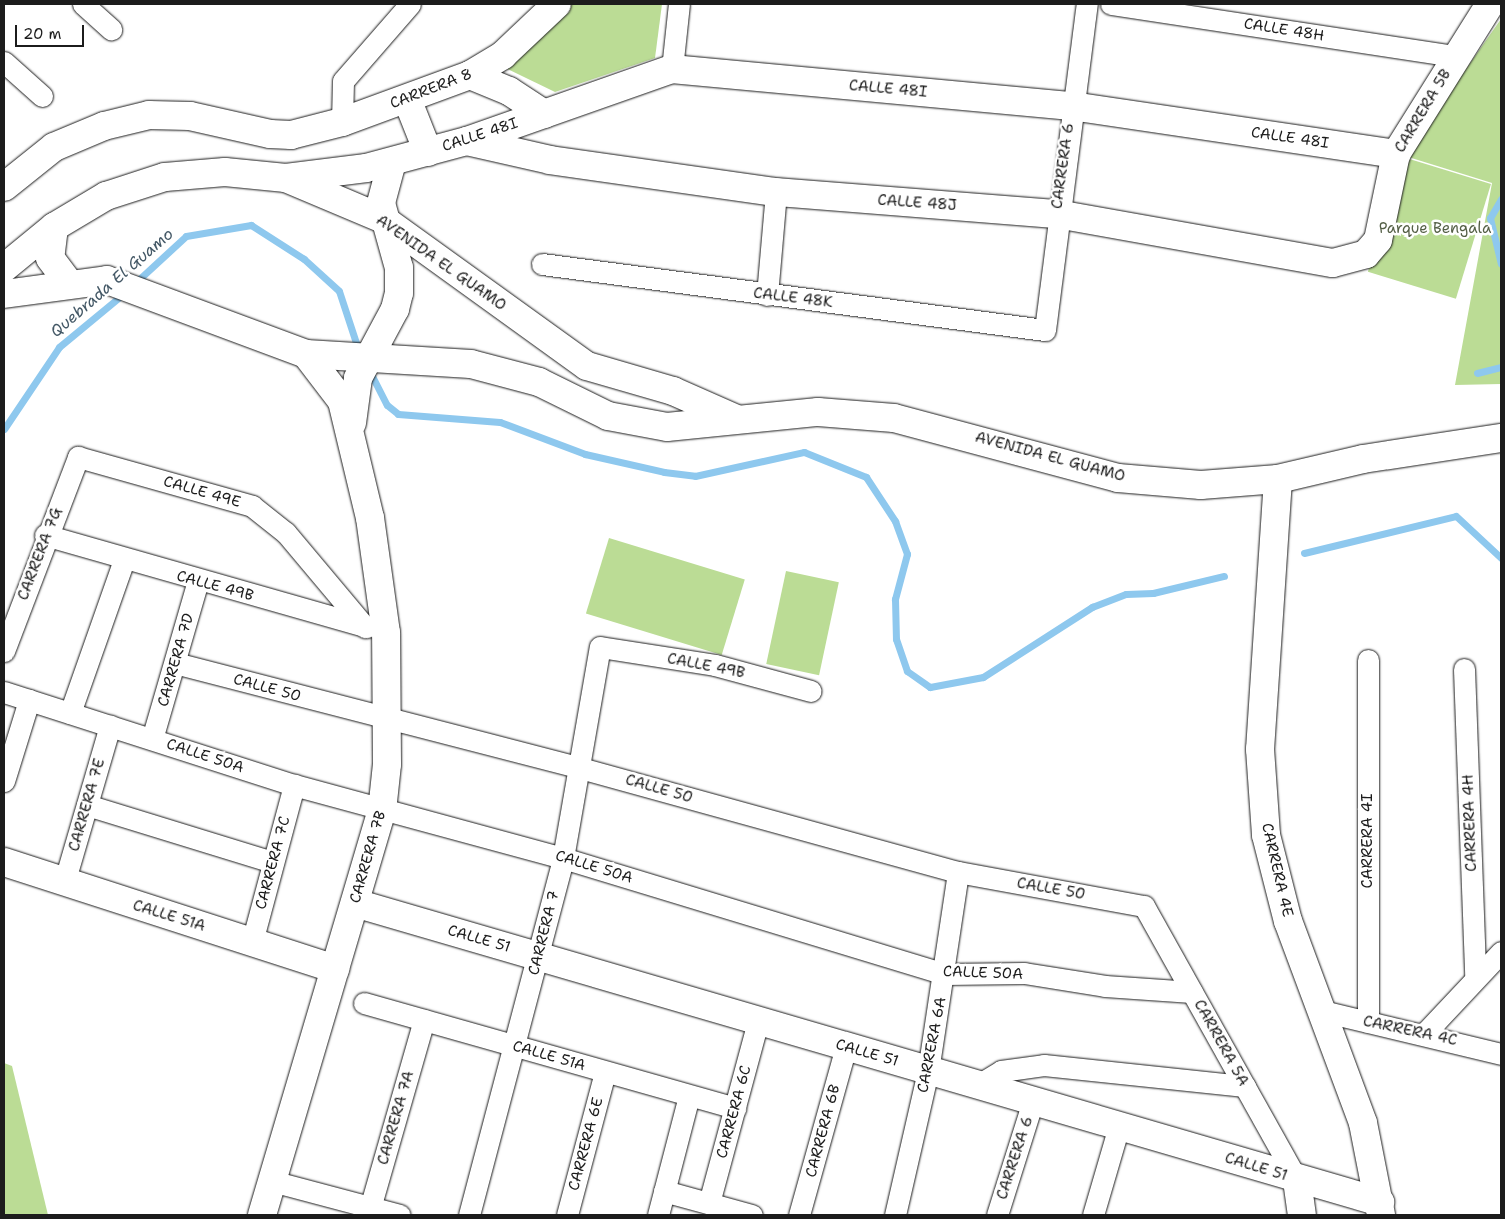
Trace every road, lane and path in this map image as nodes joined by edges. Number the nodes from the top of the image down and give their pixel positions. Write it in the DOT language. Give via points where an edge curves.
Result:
graph roads {
  1 [pos="83,4"];
  2 [pos="410,4"];
  3 [pos="557,4"];
  4 [pos="678,4"];
  5 [pos="1087,4"];
  6 [pos="1111,4"];
  7 [pos="1490,4"];
  8 [pos="111,30"];
  9 [pos="1456,56"];
  10 [pos="4,62"];
  11 [pos="672,69"];
  12 [pos="470,75"];
  13 [pos="42,96"];
  14 [pos="407,99"];
  15 [pos="1071,106"];
  16 [pos="544,114"];
  17 [pos="342,122"];
  18 [pos="466,141"];
  19 [pos="428,152"];
  20 [pos="1396,154"];
  21 [pos="392,162"];
  22 [pos="286,178"];
  23 [pos="4,187"];
  24 [pos="776,192"];
  25 [pos="1057,214"];
  26 [pos="383,219"];
  27 [pos="54,227"];
  28 [pos="1366,254"];
  29 [pos="542,264"];
  30 [pos="4,268"];
  31 [pos="68,282"];
  32 [pos="4,294"];
  33 [pos="766,295"];
  34 [pos="1045,330"];
  35 [pos="318,354"];
  36 [pos="365,366"];
  37 [pos="736,418"];
  38 [pos="351,430"];
  39 [pos="1501,438"];
  40 [pos="78,457"];
  41 [pos="1278,479"];
  42 [pos="45,535"];
  43 [pos="124,560"];
  44 [pos="198,581"];
  45 [pos="376,630"];
  46 [pos="600,647"];
  47 [pos="4,651"];
  48 [pos="1368,660"];
  49 [pos="175,663"];
  50 [pos="1464,669"];
  51 [pos="811,691"];
  52 [pos="4,692"];
  53 [pos="29,700"];
  54 [pos="70,713"];
  55 [pos="389,721"];
  56 [pos="110,726"];
  57 [pos="152,739"];
  58 [pos="580,768"];
  59 [pos="4,781"];
  60 [pos="294,785"];
  61 [pos="87,805"];
  62 [pos="382,811"];
  63 [pos="563,858"];
  64 [pos="4,862"];
  65 [pos="272,862"];
  66 [pos="958,872"];
  67 [pos="64,883"];
  68 [pos="355,903"];
  69 [pos="1144,906"];
  70 [pos="252,942"];
  71 [pos="1501,952"];
  72 [pos="539,957"];
  73 [pos="335,969"];
  74 [pos="944,974"];
  75 [pos="1475,976"];
  76 [pos="1192,992"];
  77 [pos="364,1003"];
  78 [pos="1318,1010"];
  79 [pos="424,1020"];
  80 [pos="758,1021"];
  81 [pos="1368,1022"];
  82 [pos="1425,1033"];
  83 [pos="514,1046"];
  84 [pos="846,1047"];
  85 [pos="1501,1054"];
  86 [pos="928,1070"];
  87 [pos="605,1072"];
  88 [pos="978,1085"];
  89 [pos="1245,1086"];
  90 [pos="689,1096"];
  91 [pos="1033,1101"];
  92 [pos="735,1108"];
  93 [pos="1119,1126"];
  94 [pos="1297,1180"];
  95 [pos="272,1181"];
  96 [pos="664,1191"];
  97 [pos="709,1203"];
  98 [pos="1380,1209"];
  99 [pos="370,1211"];
  100 [pos="262,1215"];
  101 [pos="400,1215"];
  102 [pos="470,1215"];
  103 [pos="567,1215"];
  104 [pos="658,1215"];
  105 [pos="752,1215"];
  106 [pos="799,1215"];
  107 [pos="895,1215"];
  108 [pos="997,1215"];
  109 [pos="1093,1215"];
  110 [pos="1302,1215"];
  1 -- 8 [label="street"];
  2 -- 17 [label="street" via="343,81"];
  3 -- 12 [label="street, CARRERA 8" via="504,55"];
  4 -- 11 [label="street"];
  5 -- 15 [label="street, CARRERA 6"];
  6 -- 9 [label="street, CALLE 48H"];
  7 -- 9 [label="street, CARRERA 5B"];
  9 -- 20 [label="street, CARRERA 5B"];
  10 -- 13 [label="street"];
  11 -- 15 [label="street, CALLE 48I"];
  11 -- 16 [label="street, CALLE 48I"];
  12 -- 14 [label="street, CARRERA 8"];
  12 -- 16 [label="street" via="509,91"];
  14 -- 17 [label="street, CARRERA 8"];
  14 -- 19 [label="street"];
  15 -- 20 [label="street, CALLE 48I"];
  15 -- 25 [label="street, CARRERA 6"];
  16 -- 18 [label="street, CALLE 48I"];
  17 -- 23 [label="street" via="291,135 270,134 190,116 149,115 104,126 54,147"];
  18 -- 19 [label="street, CALLE 48I"];
  18 -- 24 [label="street, CALLE 48J" via="550,160"];
  19 -- 21 [label="street, CALLE 48I"];
  20 -- 28 [label="street, CARRERA 5B" via="1378,240"];
  21 -- 22 [label="street, CALLE 48I"];
  21 -- 26 [label="street" via="382,189"];
  22 -- 26 [label="street, AVENIDA EL GUAMO"];
  22 -- 27 [label="street, AVENIDA EL GUAMO" via="225,172 164,177 106,196"];
  24 -- 25 [label="street, CALLE 48J"];
  24 -- 33 [label="street"];
  25 -- 28 [label="street, CALLE 48J" via="1333,263"];
  25 -- 34 [label="street, CARRERA 6"];
  26 -- 36 [label="street, CARRERA 7B" via="399,268 395,310"];
  26 -- 37 [label="street, AVENIDA EL GUAMO" via="587,366 673,391"];
  27 -- 30 [label="street, AVENIDA EL GUAMO"];
  27 -- 31 [label="street" via="50,258"];
  29 -- 33 [label="street, CALLE 48K"];
  31 -- 32 [label="street, AVENIDA EL GUAMO"];
  31 -- 35 [label="street, AVENIDA EL GUAMO" via="107,280"];
  33 -- 34 [label="street, CALLE 48K"];
  35 -- 36 [label="street, AVENIDA EL GUAMO"];
  35 -- 38 [label="street, CARRERA 7B" via="342,401"];
  36 -- 37 [label="street, AVENIDA EL GUAMO" via="414,357 471,364 539,382 608,416 667,427"];
  36 -- 38 [label="street, CARRERA 7B"];
  37 -- 41 [label="street, AVENIDA EL GUAMO" via="818,412 894,418 1118,478 1201,486"];
  38 -- 45 [label="street, CARRERA 7B"];
  39 -- 41 [label="street, AVENIDA EL GUAMO" via="1452,444"];
  40 -- 42 [label="street, CARRERA 7G"];
  40 -- 45 [label="street, CALLE 49E" via="252,506 286,534"];
  41 -- 78 [label="street, CARRERA 4E" via="1260,749 1266,835 1288,920"];
  42 -- 43 [label="street, CALLE 49B"];
  42 -- 47 [label="street, CARRERA 7G"];
  43 -- 44 [label="street, CALLE 49B"];
  43 -- 54 [label="street"];
  44 -- 45 [label="street, CALLE 49B"];
  44 -- 49 [label="street, CARRERA 7D"];
  45 -- 55 [label="street, CARRERA 7B"];
  46 -- 51 [label="street, CALLE 49B" via="715,665"];
  46 -- 58 [label="street, CARRERA 7"];
  48 -- 81 [label="street, CARRERA 4I"];
  49 -- 55 [label="street, CALLE 50"];
  49 -- 57 [label="street, CARRERA 7D"];
  50 -- 75 [label="street, CARRERA 4H"];
  52 -- 53 [label="street, CALLE 50A"];
  53 -- 54 [label="street, CALLE 50A"];
  53 -- 59 [label="street"];
  54 -- 56 [label="street, CALLE 50A"];
  55 -- 58 [label="street, CALLE 50"];
  55 -- 62 [label="street, CARRERA 7B"];
  56 -- 57 [label="street, CALLE 50A"];
  56 -- 61 [label="street, CARRERA 7E"];
  57 -- 60 [label="street, CALLE 50A"];
  58 -- 63 [label="street, CARRERA 7"];
  58 -- 66 [label="street, CALLE 50"];
  60 -- 62 [label="street, CALLE 50A"];
  60 -- 65 [label="street, CARRERA 7C"];
  61 -- 65 [label="street"];
  61 -- 67 [label="street, CARRERA 7E"];
  62 -- 63 [label="street, CALLE 50A"];
  62 -- 68 [label="street, CARRERA 7B"];
  63 -- 72 [label="street, CARRERA 7"];
  63 -- 74 [label="street, CALLE 50A"];
  64 -- 67 [label="street, CALLE 51A"];
  65 -- 70 [label="street, CARRERA 7C"];
  66 -- 69 [label="street, CALLE 50"];
  66 -- 74 [label="street, CARRERA 6A"];
  67 -- 70 [label="street, CALLE 51A"];
  68 -- 72 [label="street, CALLE 51"];
  68 -- 73 [label="street, CARRERA 7B"];
  69 -- 76 [label="street, CARRERA 5A"];
  70 -- 73 [label="street, CALLE 51A"];
  71 -- 75 [label="street"];
  72 -- 80 [label="street, CALLE 51"];
  72 -- 83 [label="street, CARRERA 7"];
  73 -- 95 [label="street, CARRERA 7B"];
  74 -- 76 [label="street, CALLE 50A" via="1024,973 1105,986"];
  74 -- 86 [label="street, CARRERA 6A"];
  75 -- 82 [label="street"];
  76 -- 89 [label="street, CARRERA 5A"];
  77 -- 79 [label="street, CALLE 51A"];
  78 -- 81 [label="street, CARRERA 4C"];
  78 -- 98 [label="street, CARRERA 4E" via="1363,1123"];
  79 -- 83 [label="street, CALLE 51A"];
  79 -- 99 [label="street, CARRERA 7A"];
  80 -- 84 [label="street, CALLE 51"];
  80 -- 92 [label="street, CARRERA 6C"];
  81 -- 82 [label="street, CARRERA 4C"];
  82 -- 85 [label="street, CARRERA 4C"];
  83 -- 87 [label="street, CALLE 51A"];
  83 -- 102 [label="street, CARRERA 7"];
  84 -- 86 [label="street, CALLE 51"];
  84 -- 106 [label="street, CARRERA 6B"];
  86 -- 88 [label="street, CALLE 51"];
  86 -- 107 [label="street, CARRERA 6A"];
  87 -- 90 [label="street, CALLE 51A"];
  87 -- 103 [label="street, CARRERA 6E"];
  88 -- 89 [label="street" via="1001,1070 1044,1065"];
  88 -- 91 [label="street, CALLE 51"];
  89 -- 94 [label="street, CARRERA 5A"];
  90 -- 92 [label="street, CALLE 51A"];
  90 -- 96 [label="street"];
  91 -- 93 [label="street, CALLE 51"];
  91 -- 108 [label="street, CARRERA 6"];
  92 -- 97 [label="street, CARRERA 6C"];
  93 -- 94 [label="street, CALLE 51"];
  93 -- 109 [label="street"];
  94 -- 98 [label="street, CALLE 51"];
  94 -- 110 [label="street"];
  95 -- 99 [label="street"];
  95 -- 100 [label="street, CARRERA 7B"];
  96 -- 97 [label="street"];
  96 -- 104 [label="street"];
  97 -- 105 [label="street"];
  99 -- 101 [label="street"];
}
